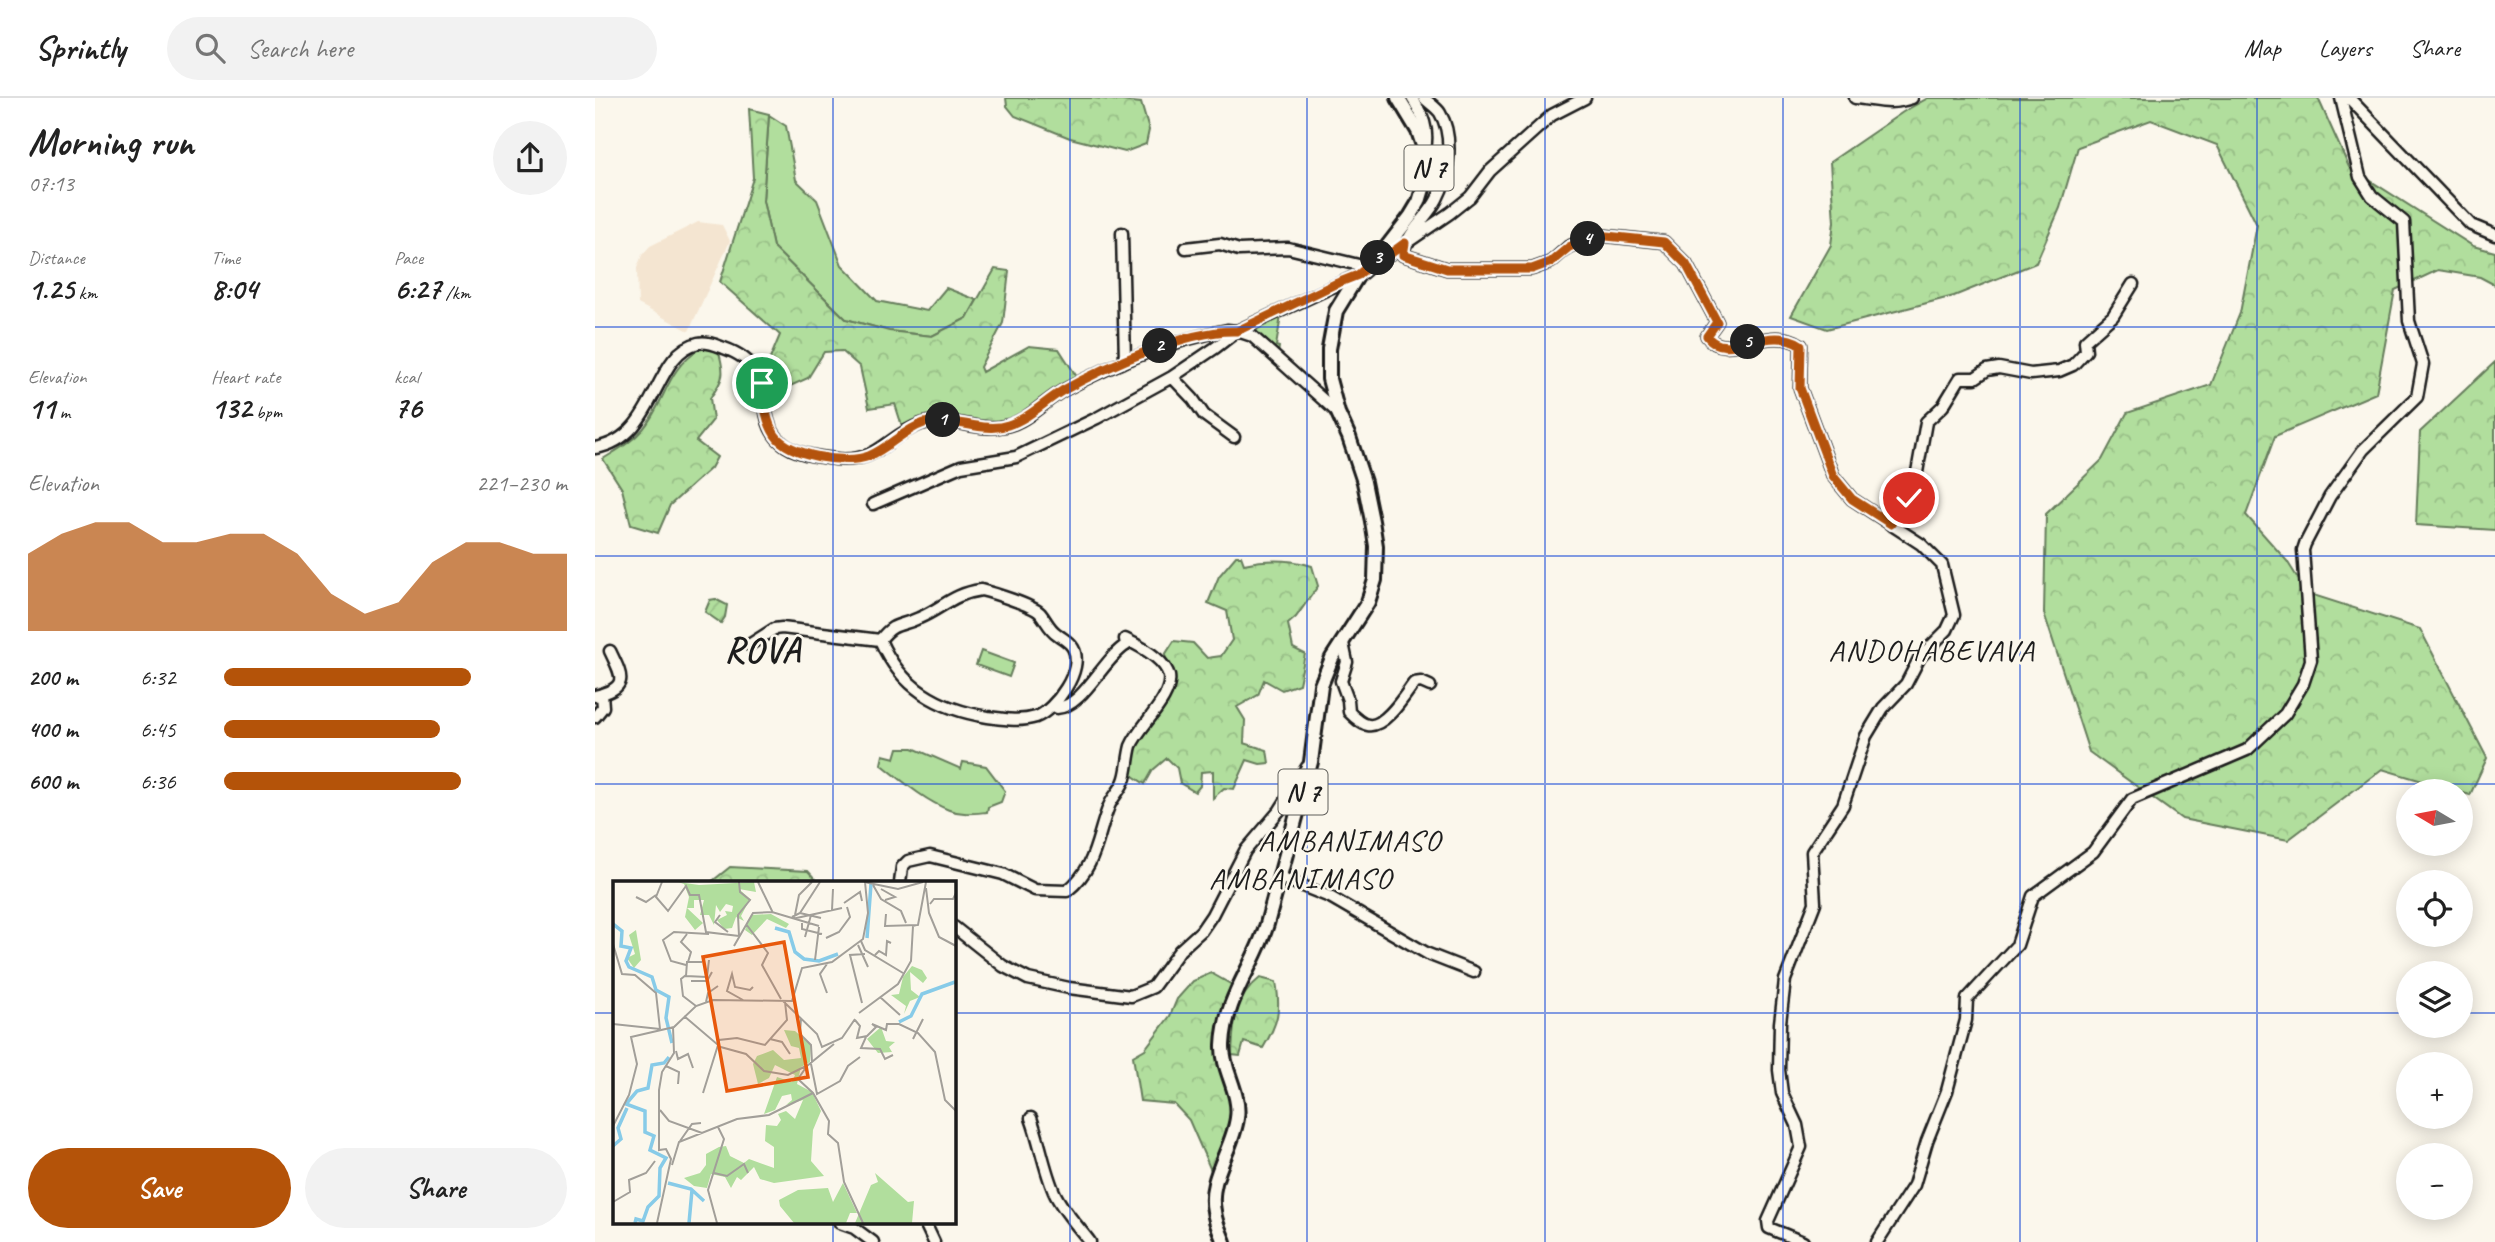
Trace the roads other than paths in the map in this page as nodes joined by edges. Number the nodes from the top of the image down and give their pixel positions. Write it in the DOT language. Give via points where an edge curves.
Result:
graph roads {
  1 [pos="1398,98"];
  2 [pos="1412,98"];
  3 [pos="1424,98"];
  4 [pos="1585,98"];
  5 [pos="1855,98"];
  6 [pos="1912,98"];
  7 [pos="2341,98"];
  8 [pos="2349,98"];
  9 [pos="1425,150"];
  10 [pos="1122,233"];
  11 [pos="2495,235"];
  12 [pos="1401,240"];
  13 [pos="1186,248"];
  14 [pos="1363,271"];
  15 [pos="2133,284"];
  16 [pos="1237,331"];
  17 [pos="1125,361"];
  18 [pos="1172,377"];
  19 [pos="1338,413"];
  20 [pos="1234,437"];
  21 [pos="595,448"];
  22 [pos="873,504"];
  23 [pos="1891,524"];
  24 [pos="880,640"];
  25 [pos="1343,643"];
  26 [pos="749,645"];
  27 [pos="610,651"];
  28 [pos="1430,686"];
  29 [pos="603,694"];
  30 [pos="1054,705"];
  31 [pos="595,717"];
  32 [pos="1311,762"];
  33 [pos="1280,877"];
  34 [pos="900,881"];
  35 [pos="955,928"];
  36 [pos="1474,972"];
  37 [pos="1031,1118"];
  38 [pos="843,1224"];
  39 [pos="925,1224"];
  40 [pos="1221,1239"];
  41 [pos="873,1242"];
  42 [pos="934,1242"];
  43 [pos="1090,1242"];
  44 [pos="1803,1242"];
  45 [pos="1877,1242"];
  1 -- 9 [label="main road, N 7"];
  2 -- 9 [label="street" via="1423,115"];
  3 -- 12 [label="street" via="1440,113 1448,139 1447,167 1437,198"];
  4 -- 12 [label="street" via="1552,115 1450,213"];
  5 -- 6 [label="street" via="1883,104"];
  7 -- 45 [label="street" via="2360,177 2372,196 2404,222 2409,321 2423,364 2417,397 2363,450 2330,496 2305,544 2311,660 2303,684 2285,714 2248,750 2131,799 2093,852 2033,897 2017,945 1967,999 1947,1091 1913,1185"];
  8 -- 11 [label="street" via="2471,225"];
  9 -- 12 [label="main road, N 7" via="1430,166"];
  10 -- 17 [label="street"];
  12 -- 14 [label="main road, N 7"];
  12 -- 23 [label="street" via="1403,255 1447,269 1532,269 1597,235 1664,242 1686,264 1717,322 1707,336 1712,344 1724,347 1769,337 1791,338 1801,345 1800,388 1833,476 1852,499"];
  13 -- 14 [label="street" via="1220,244 1240,250 1288,248"];
  14 -- 16 [label="street"];
  14 -- 19 [label="main road, N 7" via="1336,311 1331,333 1329,379"];
  15 -- 23 [label="street" via="2113,316 2085,341 2086,351 2073,365 2043,374 1999,368 1975,378 1960,378 1943,406 1926,422 1914,489"];
  16 -- 17 [label="street" via="1179,340"];
  16 -- 18 [label="street"];
  16 -- 19 [label="street" via="1252,336"];
  17 -- 21 [label="street" via="1061,392 1015,423 1004,427 934,421 913,427 857,460 807,454 781,442 769,423 759,375 731,350 700,342 680,352 640,419 623,437"];
  18 -- 20 [label="street" via="1204,415"];
  18 -- 22 [label="street" via="1016,457 961,466"];
  19 -- 25 [label="main road, N 7" via="1364,482 1376,564 1368,602"];
  23 -- 44 [label="street" via="1942,565 1954,615 1866,736 1843,804 1812,852 1815,903 1786,980 1779,1058 1782,1093 1797,1125 1801,1147 1768,1221 1769,1227"];
  24 -- 26 [label="street" via="782,628"];
  24 -- 30 [label="street" via="907,679 934,702 1006,719 1038,716"];
  24 -- 30 [label="street" via="897,624 918,619 964,592 981,590 1031,606 1074,649 1077,660"];
  25 -- 28 [label="street" via="1347,662 1341,681 1349,712 1366,725 1386,719 1414,683"];
  25 -- 32 [label="main road, N 7" via="1321,685"];
  27 -- 29 [label="street" via="622,676 619,684"];
  29 -- 31 [label="street" via="603,707"];
  30 -- 34 [label="street" via="1062,708 1080,695 1126,645 1125,639 1151,654 1169,676 1166,693 1131,747 1126,778 1109,807 1083,877 1067,891 1035,890 1003,874 930,856 908,861"];
  32 -- 33 [label="main road, N 7"];
  32 -- 35 [label="street" via="1280,810 1245,851 1207,923 1153,987 1131,996 1028,979 1003,966"];
  33 -- 36 [label="street" via="1330,897 1428,954"];
  33 -- 40 [label="main road, N 7" via="1261,942 1235,991 1224,1035 1224,1062 1238,1113 1213,1192"];
  37 -- 43 [label="street" via="1053,1190"];
  38 -- 41 [label="street"];
  39 -- 42 [label="street"];
}
